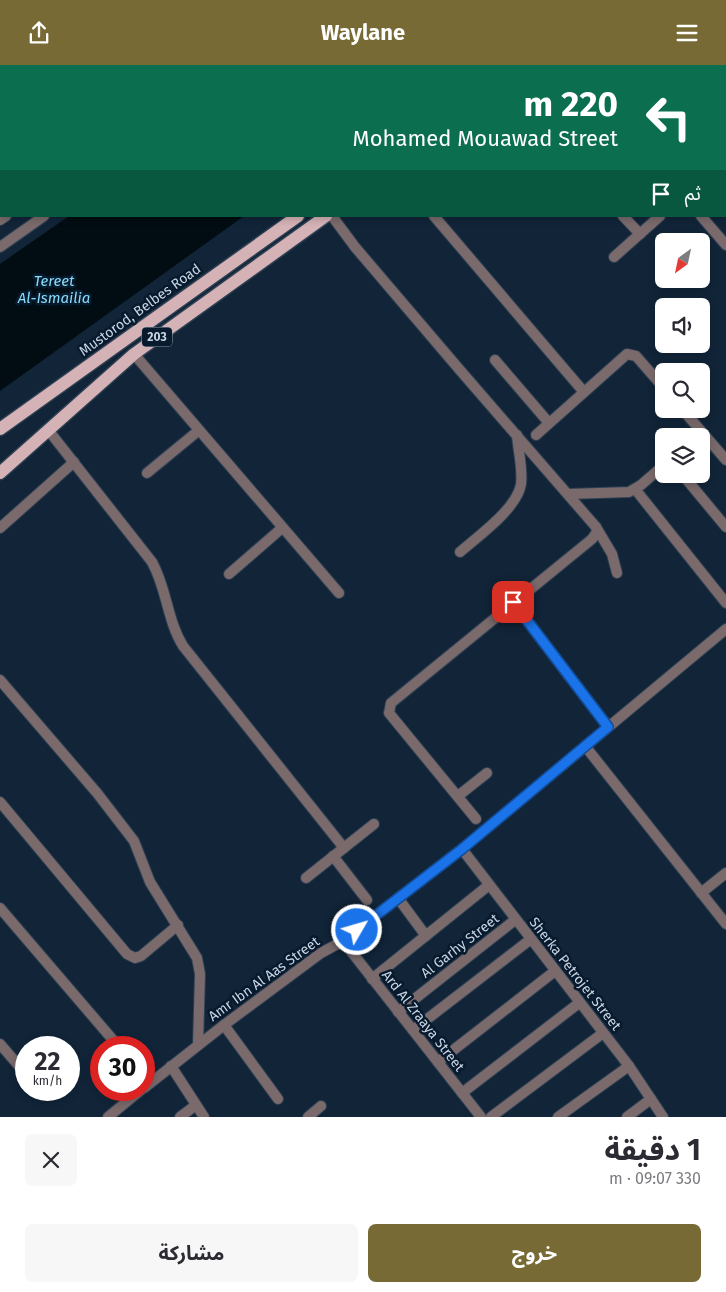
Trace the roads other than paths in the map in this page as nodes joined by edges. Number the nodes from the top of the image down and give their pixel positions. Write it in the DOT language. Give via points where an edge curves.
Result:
graph roads {
  1 [pos="43,217"];
  2 [pos="297,217"];
  3 [pos="325,217"];
  4 [pos="333,217"];
  5 [pos="435,217"];
  6 [pos="624,217"];
  7 [pos="659,217"];
  8 [pos="702,217"];
  9 [pos="640,235"];
  10 [pos="726,245"];
  11 [pos="0,247"];
  12 [pos="614,257"];
  13 [pos="134,354"];
  14 [pos="495,360"];
  15 [pos="655,378"];
  16 [pos="583,391"];
  17 [pos="690,418"];
  18 [pos="549,423"];
  19 [pos="0,429"];
  20 [pos="49,431"];
  21 [pos="198,431"];
  22 [pos="517,435"];
  23 [pos="536,435"];
  24 [pos="726,460"];
  25 [pos="74,462"];
  26 [pos="655,472"];
  27 [pos="0,473"];
  28 [pos="147,473"];
  29 [pos="689,483"];
  30 [pos="635,489"];
  31 [pos="568,494"];
  32 [pos="282,527"];
  33 [pos="596,527"];
  34 [pos="726,527"];
  35 [pos="0,528"];
  36 [pos="460,552"];
  37 [pos="616,573"];
  38 [pos="229,574"];
  39 [pos="339,593"];
  40 [pos="513,602"];
  41 [pos="726,603"];
  42 [pos="726,629"];
  43 [pos="0,680"];
  44 [pos="608,727"];
  45 [pos="585,746"];
  46 [pos="487,773"];
  47 [pos="458,796"];
  48 [pos="0,802"];
  49 [pos="476,819"];
  50 [pos="374,824"];
  51 [pos="344,848"];
  52 [pos="462,849"];
  53 [pos="333,856"];
  54 [pos="726,873"];
  55 [pos="306,878"];
  56 [pos="489,885"];
  57 [pos="701,893"];
  58 [pos="398,898"];
  59 [pos="367,900"];
  60 [pos="0,908"];
  61 [pos="515,920"];
  62 [pos="726,924"];
  63 [pos="178,925"];
  64 [pos="426,936"];
  65 [pos="530,939"];
  66 [pos="343,941"];
  67 [pos="555,971"];
  68 [pos="372,979"];
  69 [pos="580,1003"];
  70 [pos="398,1012"];
  71 [pos="224,1025"];
  72 [pos="413,1030"];
  73 [pos="603,1033"];
  74 [pos="110,1036"];
  75 [pos="0,1044"];
  76 [pos="198,1045"];
  77 [pos="15,1061"];
  78 [pos="438,1062"];
  79 [pos="171,1066"];
  80 [pos="629,1066"];
  81 [pos="155,1077"];
  82 [pos="462,1093"];
  83 [pos="278,1099"];
  84 [pos="650,1099"];
  85 [pos="127,1101"];
  86 [pos="196,1105"];
  87 [pos="321,1106"];
  88 [pos="111,1116"];
  89 [pos="180,1117"];
  90 [pos="204,1117"];
  91 [pos="309,1117"];
  92 [pos="481,1117"];
  93 [pos="491,1117"];
  94 [pos="558,1117"];
  95 [pos="627,1117"];
  96 [pos="663,1117"];
  1 -- 11 [label="street"];
  2 -- 19 [label="main road, Mustorod, Belbes Road / 203"];
  3 -- 13 [label="main road, 203"];
  4 -- 22 [label="street"];
  5 -- 16 [label="street"];
  6 -- 9 [label="street"];
  7 -- 9 [label="street"];
  8 -- 10 [label="street"];
  9 -- 12 [label="street"];
  13 -- 20 [label="main road, 203"];
  13 -- 21 [label="street"];
  14 -- 18 [label="street"];
  15 -- 16 [label="street" via="636,356 627,354"];
  16 -- 18 [label="street"];
  17 -- 24 [label="street"];
  18 -- 23 [label="street"];
  20 -- 25 [label="street"];
  20 -- 27 [label="main road, 203"];
  21 -- 28 [label="street"];
  21 -- 32 [label="street"];
  22 -- 31 [label="street"];
  22 -- 36 [label="street" via="521,479 517,497"];
  25 -- 35 [label="street"];
  25 -- 51 [label="street" via="152,562 174,630 183,646"];
  26 -- 30 [label="street"];
  29 -- 34 [label="street"];
  30 -- 31 [label="street" via="622,493"];
  30 -- 41 [label="street"];
  31 -- 33 [label="street"];
  32 -- 38 [label="street"];
  32 -- 39 [label="street"];
  33 -- 37 [label="street" via="612,554"];
  33 -- 40 [label="street" via="597,532 592,539"];
  40 -- 44 [label="street"];
  40 -- 47 [label="street" via="391,703 389,708 389,713"];
  42 -- 44 [label="street, Amr Ibn Al Aas Street"];
  43 -- 63 [label="street" via="127,830 150,882"];
  44 -- 45 [label="street, Amr Ibn Al Aas Street"];
  45 -- 52 [label="street, Amr Ibn Al Aas Street"];
  45 -- 57 [label="street"];
  46 -- 47 [label="street"];
  47 -- 49 [label="street"];
  48 -- 63 [label="street" via="127,954 135,958 141,955"];
  50 -- 51 [label="street"];
  51 -- 53 [label="street"];
  52 -- 56 [label="street, Sherka Petrojet Street"];
  52 -- 58 [label="street, Amr Ibn Al Aas Street"];
  53 -- 55 [label="street"];
  53 -- 59 [label="street"];
  54 -- 57 [label="street"];
  56 -- 61 [label="street, Sherka Petrojet Street"];
  56 -- 64 [label="street"];
  57 -- 62 [label="street"];
  58 -- 64 [label="street"];
  58 -- 66 [label="street, Amr Ibn Al Aas Street"];
  60 -- 74 [label="street"];
  61 -- 65 [label="street, Sherka Petrojet Street"];
  61 -- 70 [label="street, Al Garhy Street"];
  63 -- 76 [label="street" via="199,966"];
  64 -- 68 [label="street"];
  65 -- 67 [label="street, Sherka Petrojet Street"];
  65 -- 72 [label="street"];
  66 -- 68 [label="street, Ard Al Zraaya Street"];
  66 -- 71 [label="street, Amr Ibn Al Aas Street" via="321,953"];
  67 -- 69 [label="street, Sherka Petrojet Street"];
  67 -- 78 [label="street"];
  68 -- 70 [label="street, Ard Al Zraaya Street"];
  69 -- 73 [label="street, Sherka Petrojet Street"];
  69 -- 82 [label="street"];
  70 -- 72 [label="street, Ard Al Zraaya Street"];
  71 -- 76 [label="street, Amr Ibn Al Aas Street"];
  71 -- 83 [label="street"];
  72 -- 78 [label="street, Ard Al Zraaya Street"];
  73 -- 80 [label="street, Sherka Petrojet Street"];
  73 -- 93 [label="street"];
  75 -- 77 [label="street"];
  76 -- 79 [label="street, Amr Ibn Al Aas Street"];
  78 -- 82 [label="street, Ard Al Zraaya Street"];
  79 -- 81 [label="street, Amr Ibn Al Aas Street"];
  79 -- 86 [label="street"];
  80 -- 84 [label="street, Sherka Petrojet Street"];
  80 -- 94 [label="street"];
  82 -- 92 [label="street, Ard Al Zraaya Street"];
  84 -- 95 [label="street"];
  84 -- 96 [label="street, Sherka Petrojet Street"];
  85 -- 88 [label="street, Amr Ibn Al Aas Street"];
  86 -- 89 [label="street"];
  86 -- 90 [label="street"];
  87 -- 91 [label="street"];
}
